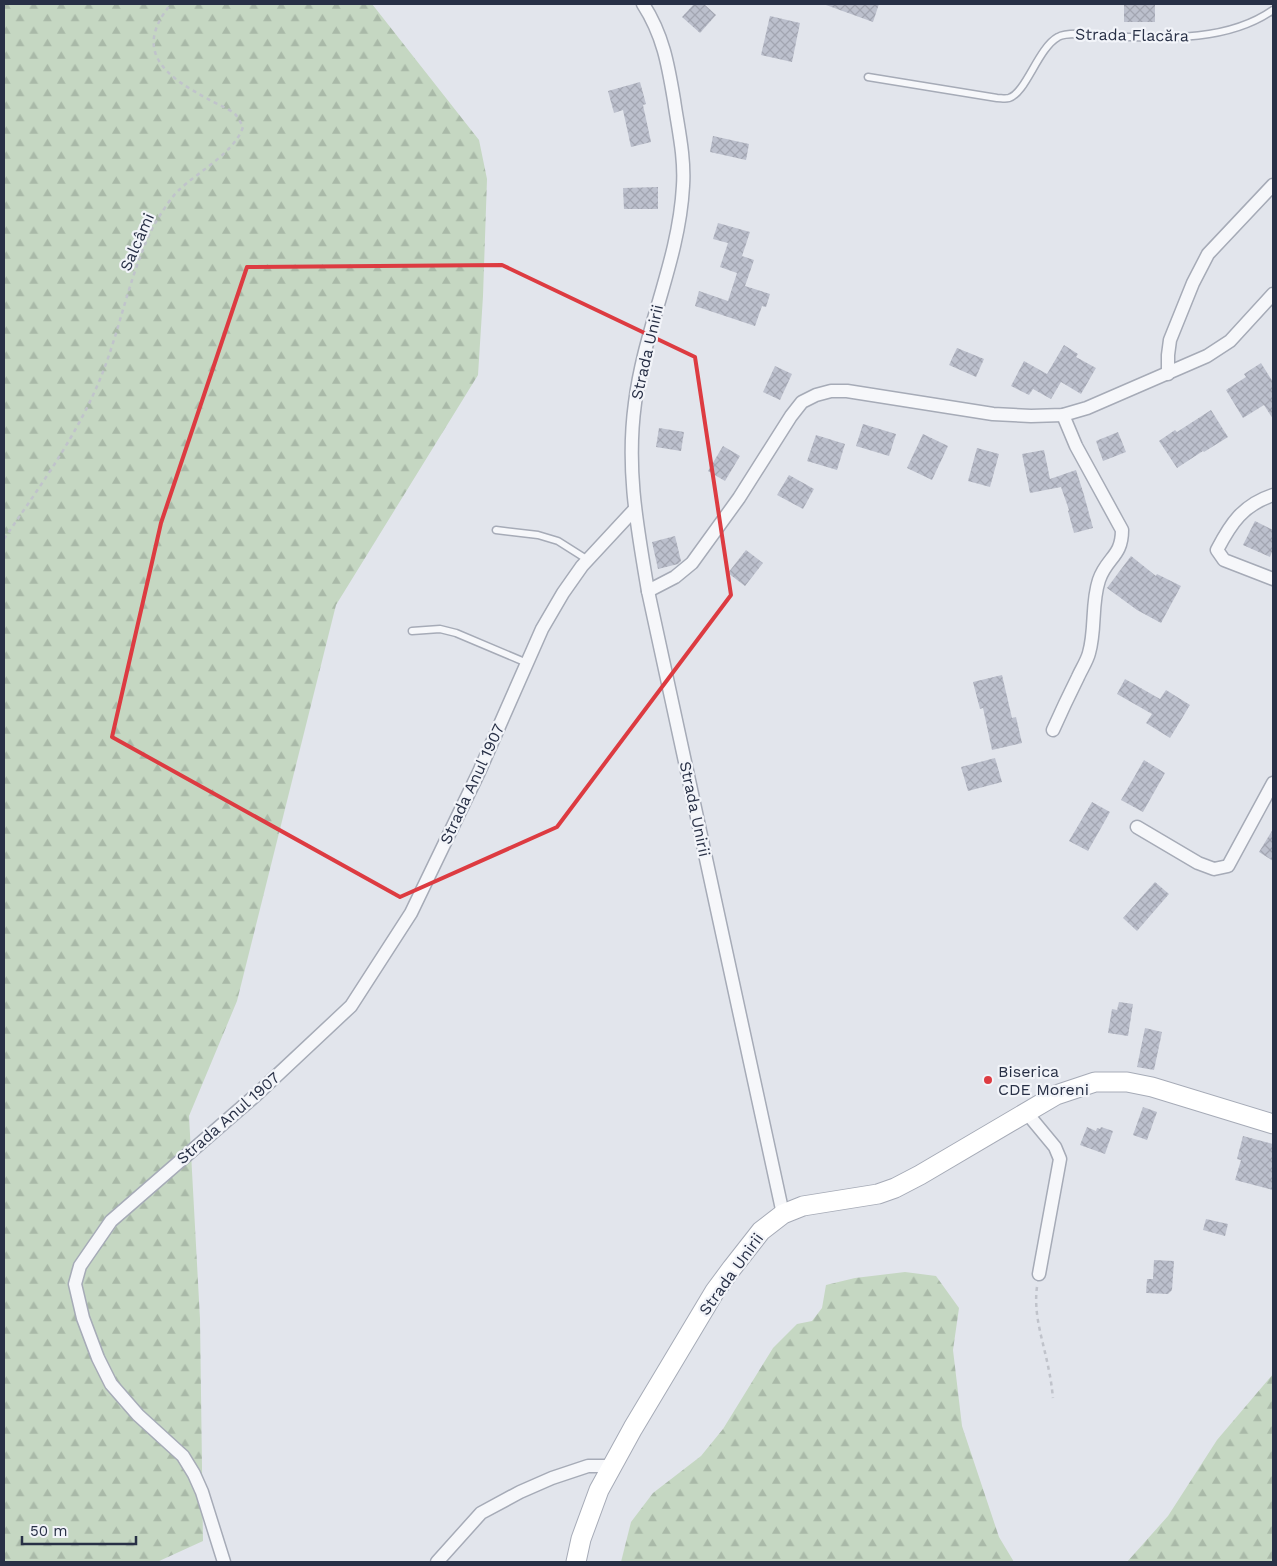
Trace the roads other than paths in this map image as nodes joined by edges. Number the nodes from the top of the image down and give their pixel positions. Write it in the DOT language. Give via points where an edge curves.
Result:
graph roads {
  1 [pos="643,4"];
  2 [pos="1273,10"];
  3 [pos="868,77"];
  4 [pos="1273,185"];
  5 [pos="1273,294"];
  6 [pos="1168,374"];
  7 [pos="1062,415"];
  8 [pos="1273,495"];
  9 [pos="634,510"];
  10 [pos="496,530"];
  11 [pos="588,560"];
  12 [pos="1273,579"];
  13 [pos="648,591"];
  14 [pos="412,632"];
  15 [pos="527,663"];
  16 [pos="1052,730"];
  17 [pos="1273,783"];
  18 [pos="1137,827"];
  19 [pos="1026,1112"];
  20 [pos="1273,1124"];
  21 [pos="783,1214"];
  22 [pos="1038,1274"];
  23 [pos="612,1466"];
  24 [pos="224,1562"];
  25 [pos="438,1562"];
  26 [pos="576,1562"];
  1 -- 9 [label="street, Strada Unirii" via="653,19 667,58 683,158 683,186 673,252 640,370 635,402 631,476"];
  2 -- 3 [label="lane, Strada Flacăra" via="1244,25 1201,36 1058,36 1044,50 1018,92 1009,98"];
  4 -- 6 [label="street" via="1208,254 1170,340"];
  5 -- 6 [label="street" via="1221,348"];
  6 -- 7 [label="street"];
  7 -- 13 [label="street" via="993,414 846,391 816,394 802,402 791,416 739,498 692,563 675,577"];
  7 -- 16 [label="street" via="1122,530 1122,541 1099,580 1089,654"];
  8 -- 12 [label="street" via="1239,514 1217,550 1224,560"];
  9 -- 11 [label="street, Strada Anul 1907"];
  9 -- 13 [label="street, Strada Unirii"];
  10 -- 11 [label="lane" via="558,541"];
  11 -- 15 [label="street, Strada Anul 1907" via="563,593"];
  13 -- 21 [label="street, Strada Unirii"];
  14 -- 15 [label="lane" via="440,629 456,633"];
  15 -- 24 [label="street, Strada Anul 1907" via="479,772 411,912 351,1006 256,1095 111,1221 80,1266 75,1284 98,1358 111,1384 138,1415 183,1456 202,1492"];
  17 -- 18 [label="street" via="1228,866 1214,869"];
  19 -- 20 [label="main road" via="1074,1088 1095,1082 1127,1082 1152,1086"];
  19 -- 21 [label="main road" via="895,1188 878,1194 803,1206"];
  19 -- 22 [label="street" via="1055,1147 1060,1159"];
  21 -- 23 [label="main road, Strada Unirii" via="761,1231 716,1291"];
  23 -- 25 [label="street" via="588,1466 552,1478 481,1513"];
  23 -- 26 [label="main road, Strada Unirii" via="591,1510"];
}
